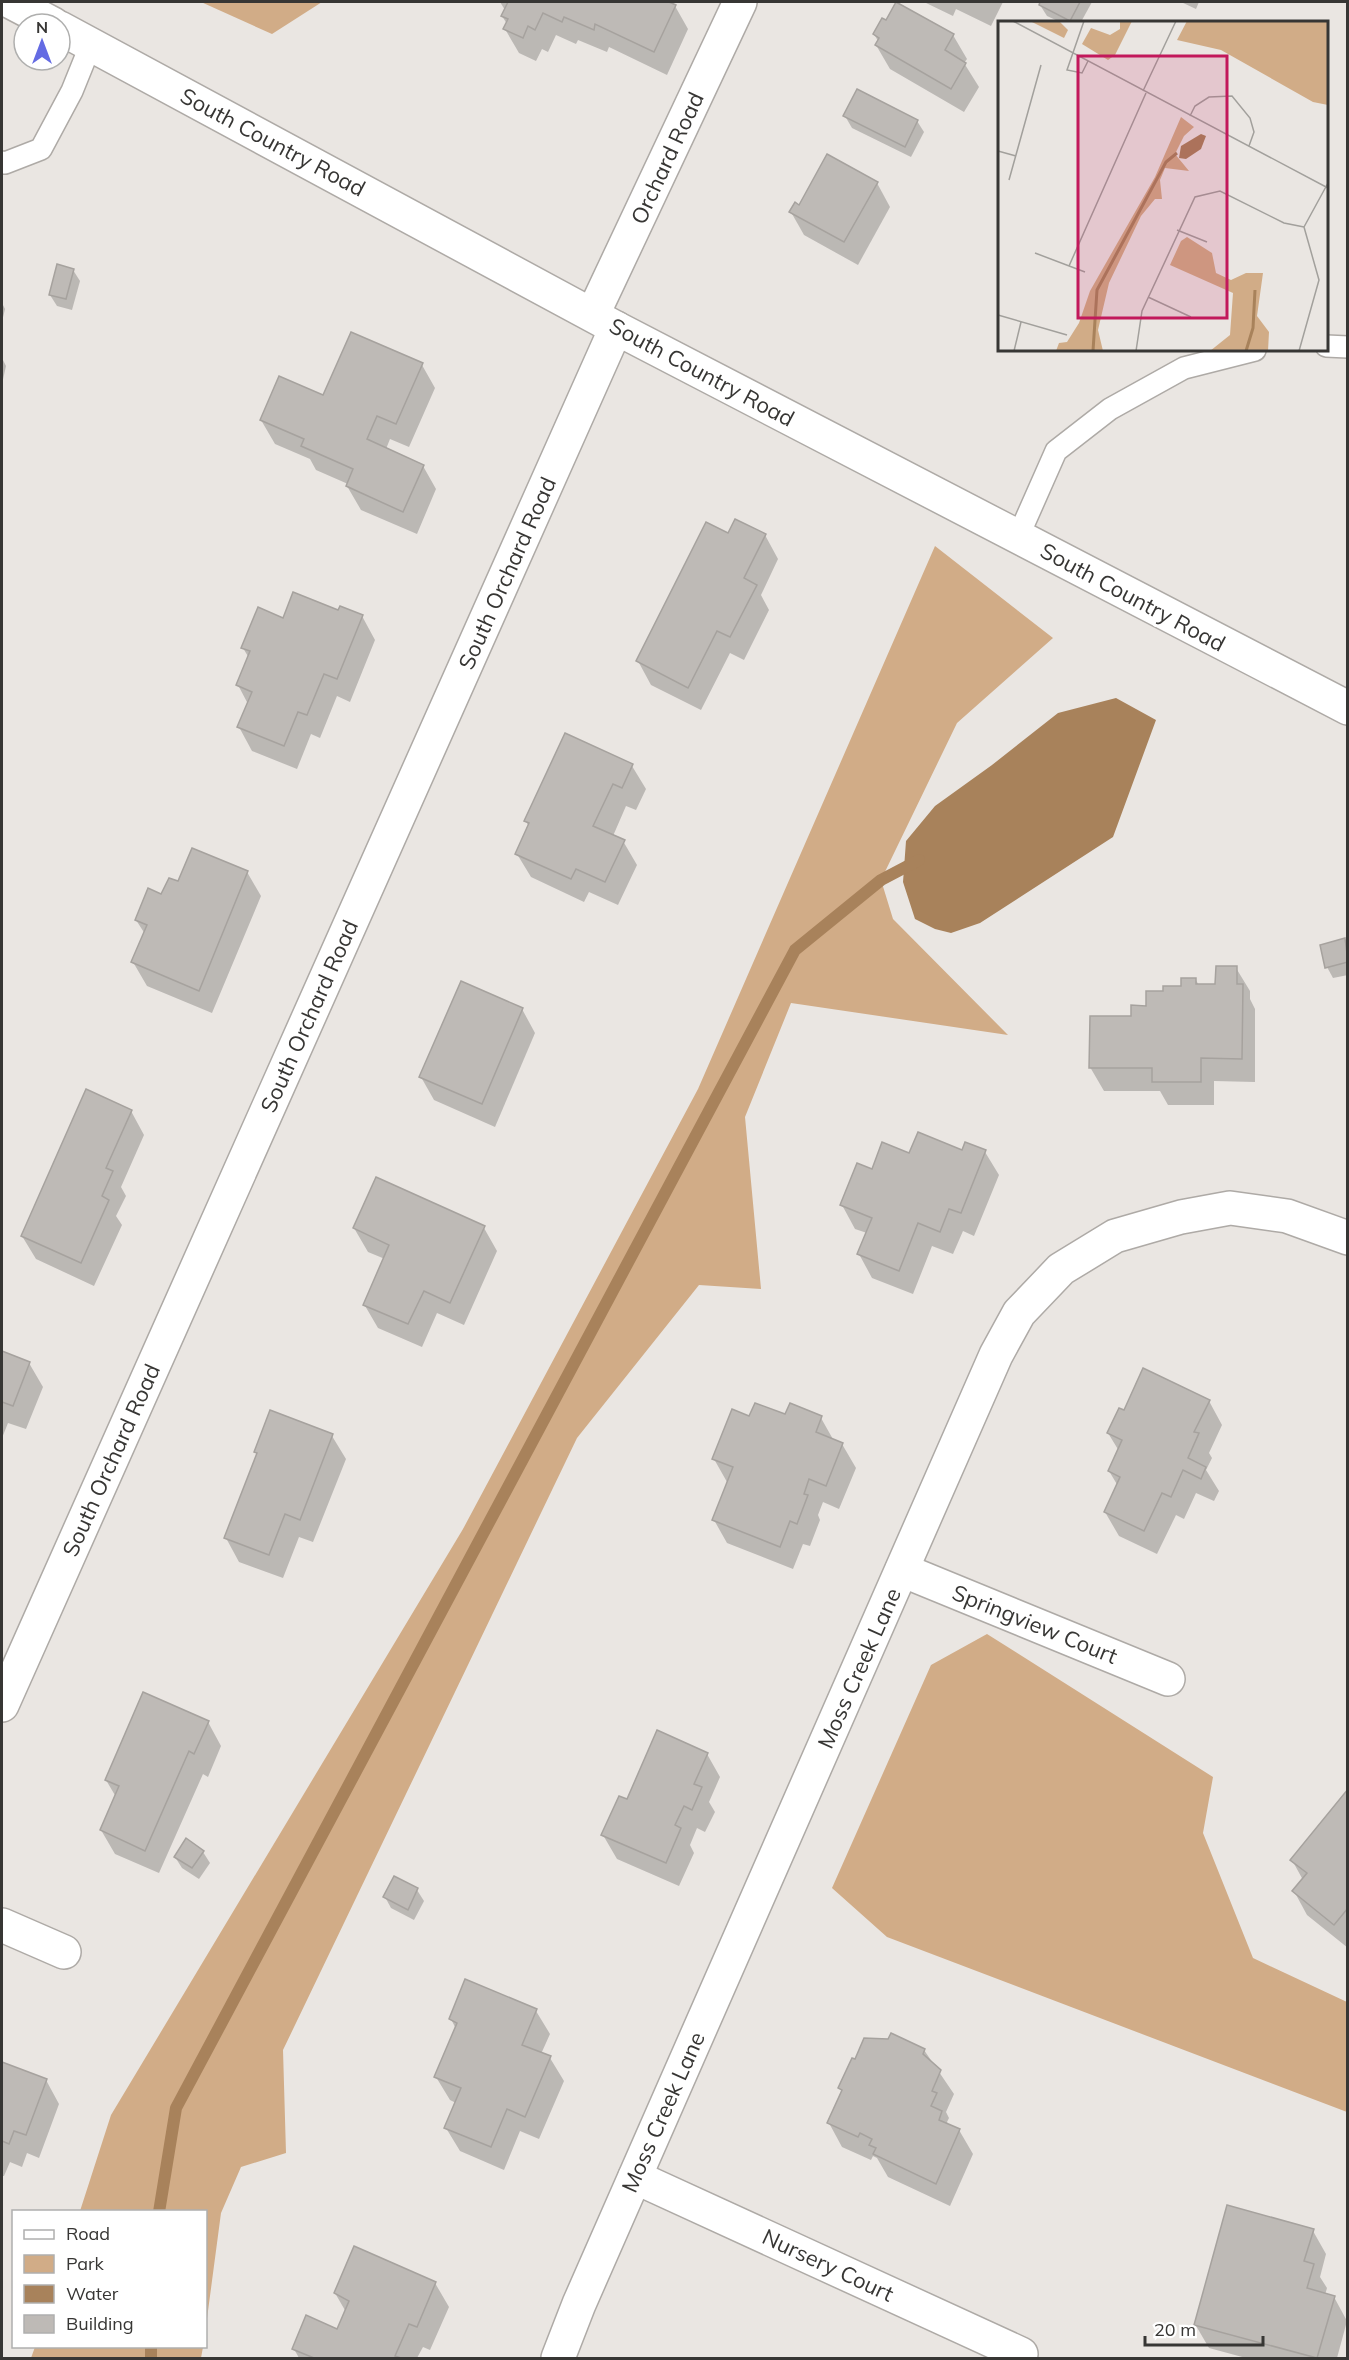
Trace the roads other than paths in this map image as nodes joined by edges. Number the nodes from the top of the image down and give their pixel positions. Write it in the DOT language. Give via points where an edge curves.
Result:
graph roads {
  1 [pos="11,2"];
  2 [pos="740,2"];
  3 [pos="30,12"];
  4 [pos="72,34"];
  5 [pos="91,44"];
  6 [pos="2,162"];
  7 [pos="605,321"];
  8 [pos="1328,346"];
  9 [pos="1347,347"];
  10 [pos="1251,351"];
  11 [pos="1018,537"];
  12 [pos="1347,708"];
  13 [pos="1347,1238"];
  14 [pos="902,1570"];
  15 [pos="1168,1678"];
  16 [pos="2,1705"];
  17 [pos="2,1925"];
  18 [pos="64,1952"];
  19 [pos="635,2177"];
  20 [pos="1021,2354"];
  21 [pos="558,2358"];
  1 -- 3 [label="street"];
  2 -- 7 [label="street, Orchard Road"];
  4 -- 5 [label="street, South Country Road"];
  5 -- 6 [label="lane" via="72,91 41,149"];
  5 -- 7 [label="street, South Country Road"];
  7 -- 11 [label="street, South Country Road"];
  7 -- 16 [label="street, South Orchard Road"];
  8 -- 9 [label="lane"];
  10 -- 11 [label="lane" via="1184,368 1110,409 1056,451"];
  11 -- 12 [label="street, South Country Road"];
  13 -- 14 [label="street, Moss Creek Lane" via="1287,1216 1230,1208 1181,1216 1115,1236 1061,1269 1019,1312 996,1355"];
  14 -- 15 [label="street, Springview Court"];
  14 -- 19 [label="street, Moss Creek Lane"];
  17 -- 18 [label="street"];
  19 -- 20 [label="street, Nursery Court"];
  19 -- 21 [label="street, Moss Creek Lane"];
}
